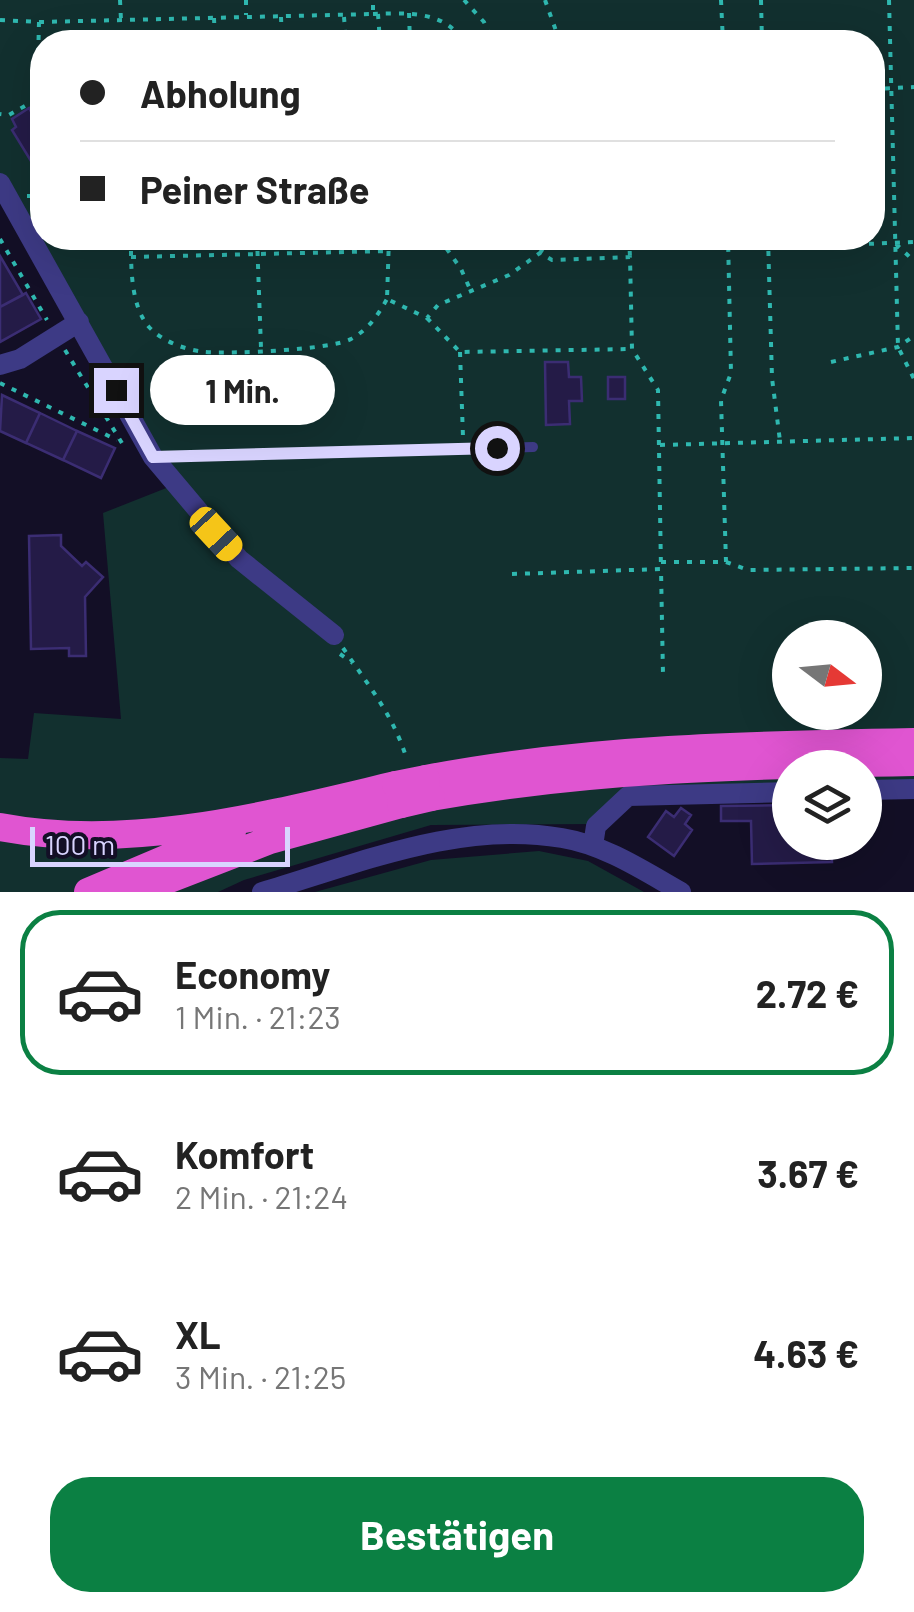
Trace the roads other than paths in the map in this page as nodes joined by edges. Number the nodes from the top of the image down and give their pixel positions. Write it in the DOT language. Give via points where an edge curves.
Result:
graph roads {
  1 [pos="0,184"];
  2 [pos="30,236"];
  3 [pos="38,250"];
  4 [pos="79,322"];
  5 [pos="0,365"];
  6 [pos="533,448"];
  7 [pos="153,457"];
  8 [pos="334,635"];
  9 [pos="914,742"];
  10 [pos="914,762"];
  11 [pos="428,788"];
  12 [pos="914,788"];
  13 [pos="882,789"];
  14 [pos="772,792"];
  15 [pos="398,794"];
  16 [pos="324,802"];
  17 [pos="0,827"];
  18 [pos="593,846"];
  19 [pos="88,892"];
  20 [pos="136,892"];
  21 [pos="262,892"];
  22 [pos="680,892"];
  1 -- 2 [label="street"];
  3 -- 4 [label="street"];
  4 -- 5 [label="street"];
  4 -- 7 [label="street"];
  6 -- 7 [label="lane"];
  7 -- 8 [label="street" via="239,559"];
  9 -- 11 [label="highway" via="637,750 514,762"];
  10 -- 11 [label="highway" via="640,769"];
  11 -- 15 [label="highway, bridge"];
  12 -- 13 [label="street"];
  14 -- 18 [label="street" via="628,796 596,826"];
  15 -- 16 [label="highway"];
  15 -- 20 [label="highway"];
  16 -- 17 [label="highway" via="144,834 75,836"];
  16 -- 19 [label="highway" via="195,845"];
  18 -- 21 [label="street" via="562,838 471,836"];
  18 -- 22 [label="street"];
}
